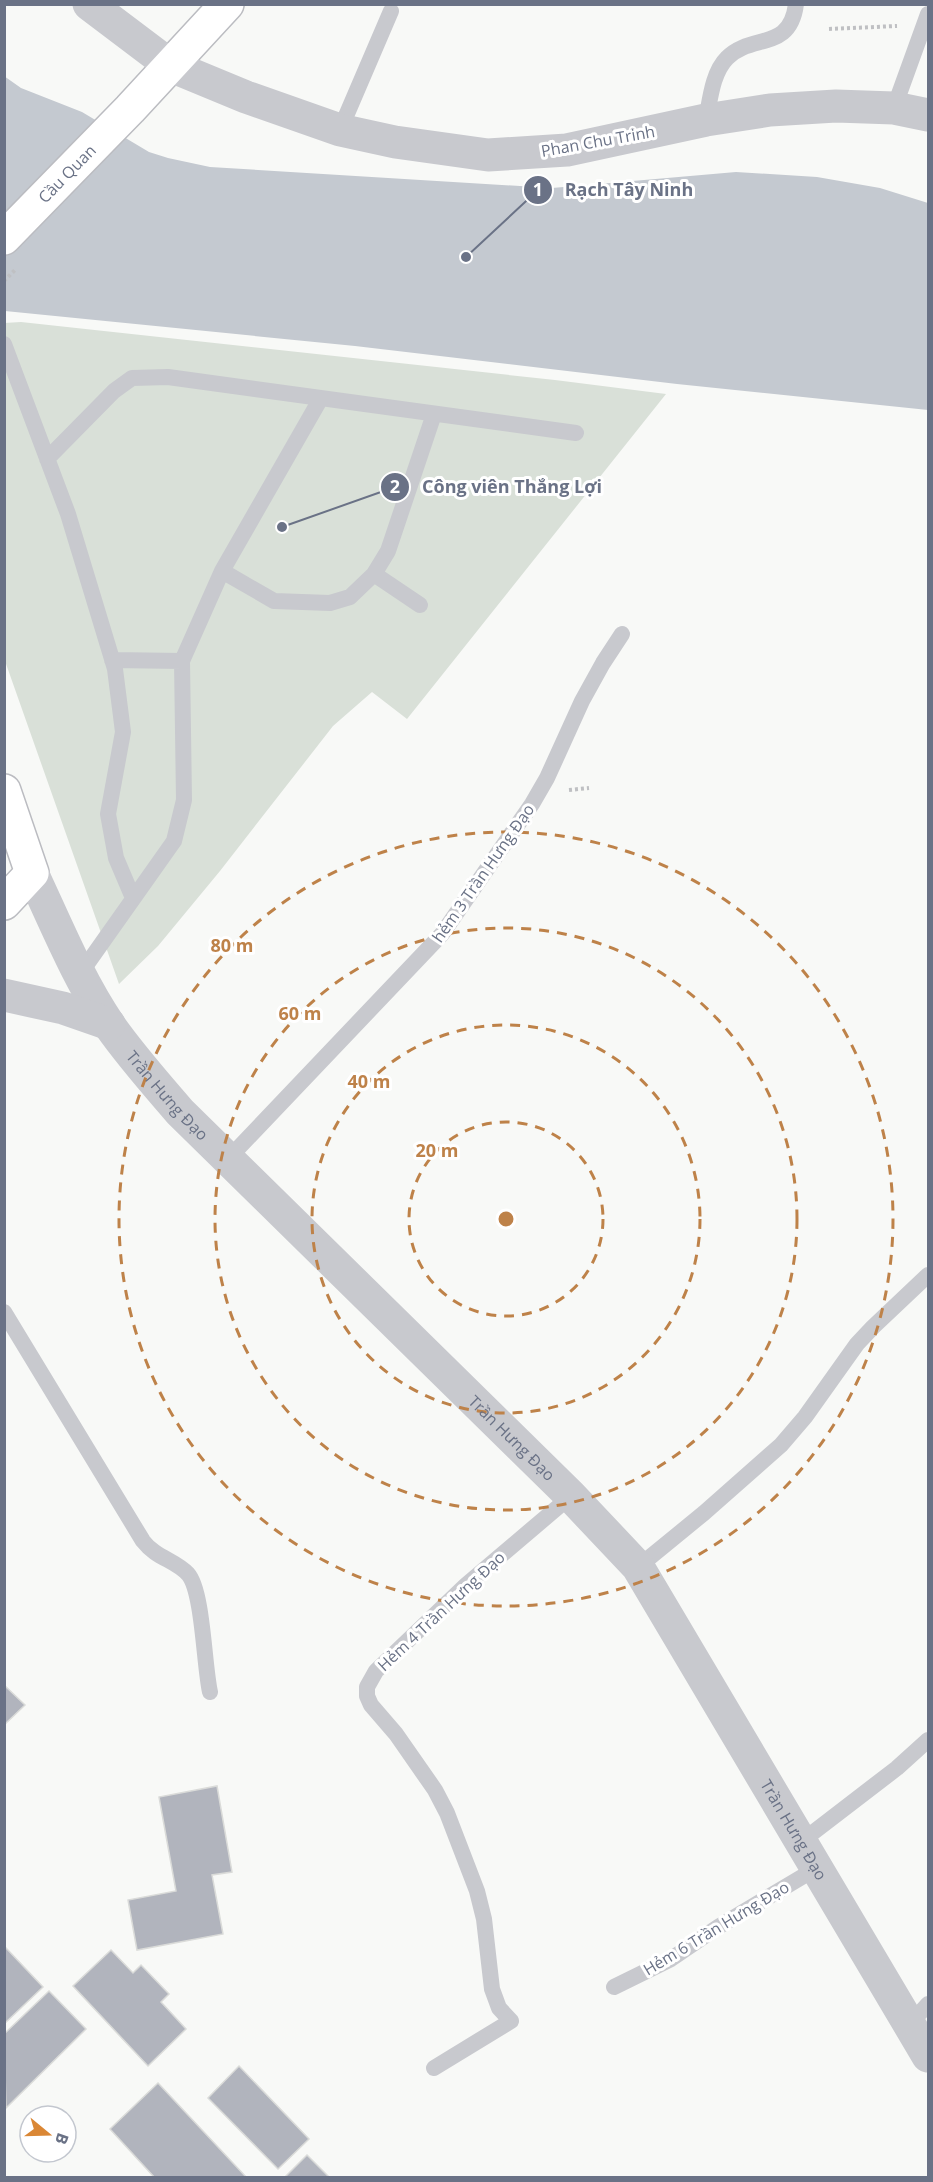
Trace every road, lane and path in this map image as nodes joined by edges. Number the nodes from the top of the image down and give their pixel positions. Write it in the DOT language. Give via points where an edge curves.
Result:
graph roads {
  1 [pos="89,4"];
  2 [pos="227,4"];
  3 [pos="796,4"];
  4 [pos="391,11"];
  5 [pos="927,20"];
  6 [pos="830,28"];
  7 [pos="171,66"];
  8 [pos="894,108"];
  9 [pos="928,115"];
  10 [pos="706,120"];
  11 [pos="340,130"];
  12 [pos="4,238"];
  13 [pos="4,345"];
  14 [pos="321,398"];
  15 [pos="434,414"];
  16 [pos="576,433"];
  17 [pos="47,459"];
  18 [pos="222,571"];
  19 [pos="374,574"];
  20 [pos="420,604"];
  21 [pos="622,634"];
  22 [pos="112,660"];
  23 [pos="182,661"];
  24 [pos="4,791"];
  25 [pos="32,873"];
  26 [pos="133,898"];
  27 [pos="4,903"];
  28 [pos="80,974"];
  29 [pos="4,995"];
  30 [pos="109,1024"];
  31 [pos="227,1160"];
  32 [pos="928,1275"];
  33 [pos="4,1312"];
  34 [pos="571,1496"];
  35 [pos="638,1567"];
  36 [pos="210,1692"];
  37 [pos="928,1740"];
  38 [pos="810,1855"];
  39 [pos="614,1986"];
  40 [pos="924,2037"];
  41 [pos="434,2068"];
  1 -- 7 [label="street, Phan Chu Trinh"];
  2 -- 7 [label="main road, Cầu Quan"];
  3 -- 10 [label="lane" via="788,29 779,36 726,58 717,72"];
  4 -- 11 [label="lane"];
  5 -- 6 [label="path"];
  5 -- 8 [label="lane"];
  7 -- 11 [label="street, Phan Chu Trinh"];
  7 -- 12 [label="main road, Cầu Quan"];
  8 -- 9 [label="street, Phan Chu Trinh"];
  8 -- 10 [label="street, Phan Chu Trinh" via="770,110"];
  10 -- 11 [label="street, Phan Chu Trinh" via="567,150 488,155"];
  13 -- 17 [label="lane"];
  14 -- 15 [label="lane"];
  14 -- 17 [label="lane" via="168,377 132,378 114,391"];
  14 -- 18 [label="lane"];
  15 -- 16 [label="lane"];
  15 -- 19 [label="lane" via="388,551"];
  17 -- 22 [label="lane" via="69,514"];
  18 -- 19 [label="lane" via="274,601 330,603 350,597"];
  18 -- 23 [label="lane"];
  19 -- 20 [label="lane"];
  21 -- 31 [label="lane, hẻm 3 Trần Hưng Đạo" via="582,701 532,804 442,934"];
  22 -- 23 [label="lane"];
  22 -- 26 [label="lane" via="123,732 108,814 116,858"];
  23 -- 26 [label="lane" via="184,800 174,841"];
  24 -- 25 [label="main road, Trần Hưng Đạo"];
  25 -- 27 [label="main road"];
  25 -- 28 [label="street, Trần Hưng Đạo"];
  26 -- 28 [label="lane"];
  28 -- 30 [label="street, Trần Hưng Đạo"];
  29 -- 30 [label="street" via="63,1008"];
  30 -- 31 [label="street, Trần Hưng Đạo" via="180,1112"];
  31 -- 34 [label="street, Trần Hưng Đạo"];
  32 -- 35 [label="lane" via="857,1344 781,1445"];
  33 -- 36 [label="lane" via="143,1541 150,1551 188,1574 194,1585"];
  34 -- 35 [label="street, Trần Hưng Đạo"];
  34 -- 41 [label="lane, Hẻm 4 Trần Hưng Đạo" via="466,1585 376,1671 367,1687 371,1705 396,1734 447,1813 477,1891 492,1989 499,2008 511,2021"];
  35 -- 38 [label="street, Trần Hưng Đạo"];
  37 -- 38 [label="lane, Hẻm 6 Trần Hưng Đạo"];
  38 -- 39 [label="lane, Hẻm 6 Trần Hưng Đạo" via="671,1959"];
  38 -- 40 [label="street, Trần Hưng Đạo"];
}
